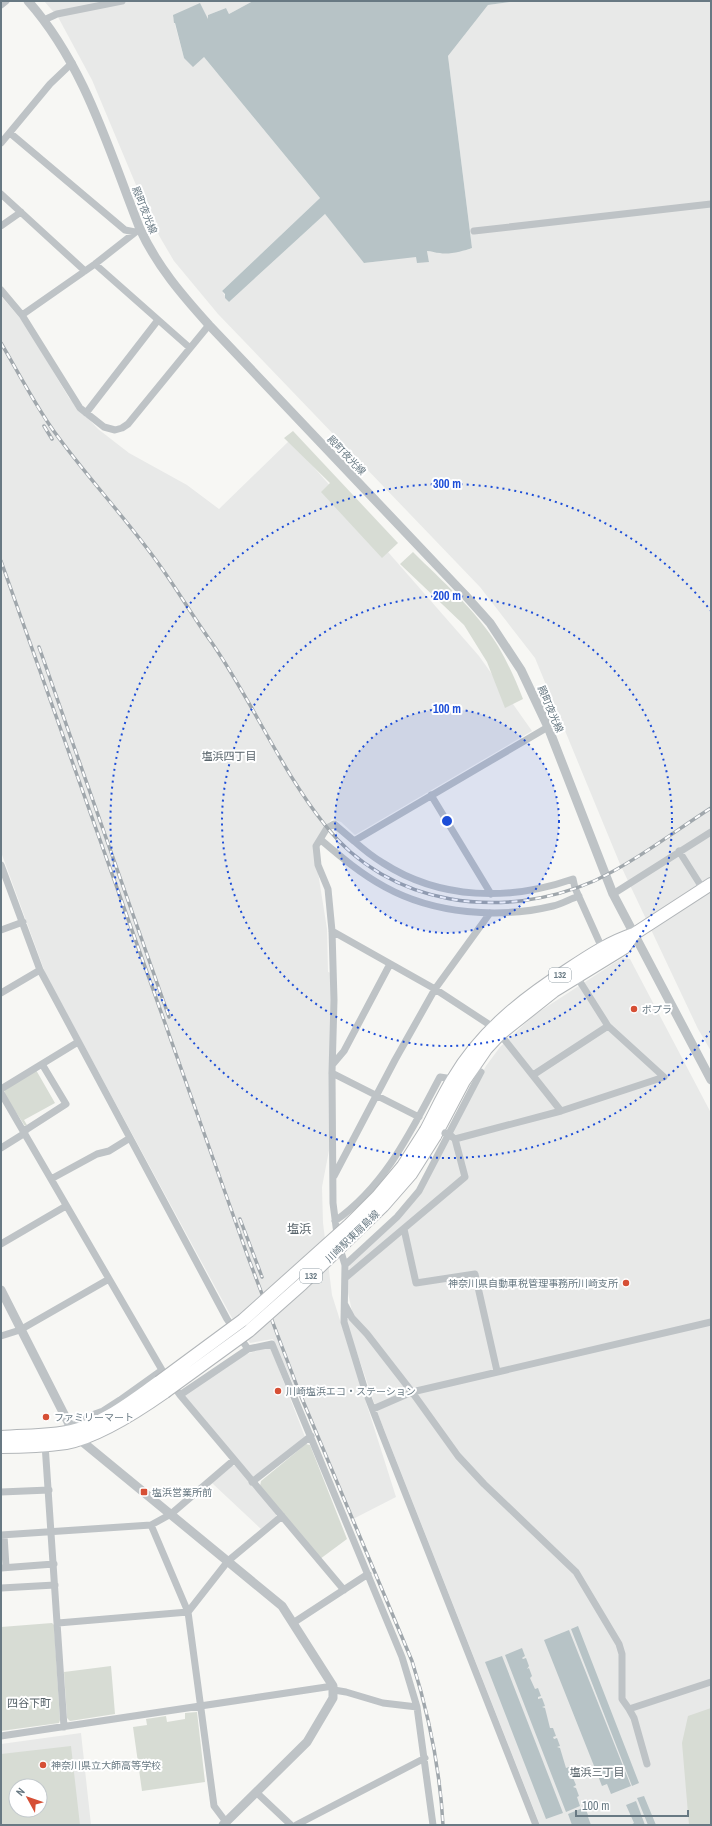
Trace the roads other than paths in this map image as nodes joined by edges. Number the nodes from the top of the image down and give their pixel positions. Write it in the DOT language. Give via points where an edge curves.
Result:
graph roads {
  1 [pos="6,1"];
  2 [pos="28,1"];
  3 [pos="122,1"];
  4 [pos="1,5"];
  5 [pos="44,20"];
  6 [pos="72,63"];
  7 [pos="10,133"];
  8 [pos="1,144"];
  9 [pos="1,194"];
  10 [pos="711,204"];
  11 [pos="21,212"];
  12 [pos="1,226"];
  13 [pos="138,231"];
  14 [pos="474,232"];
  15 [pos="95,264"];
  16 [pos="85,271"];
  17 [pos="1,290"];
  18 [pos="22,315"];
  19 [pos="158,320"];
  20 [pos="209,325"];
  21 [pos="190,348"];
  22 [pos="86,413"];
  23 [pos="548,727"];
  24 [pos="432,795"];
  25 [pos="711,832"];
  26 [pos="321,840"];
  27 [pos="354,841"];
  28 [pos="679,851"];
  29 [pos="1,865"];
  30 [pos="707,886"];
  31 [pos="491,894"];
  32 [pos="614,894"];
  33 [pos="579,896"];
  34 [pos="490,913"];
  35 [pos="23,922"];
  36 [pos="1,930"];
  37 [pos="332,931"];
  38 [pos="634,934"];
  39 [pos="602,948"];
  40 [pos="390,964"];
  41 [pos="40,970"];
  42 [pos="577,977"];
  43 [pos="434,989"];
  44 [pos="1,993"];
  45 [pos="608,1026"];
  46 [pos="497,1030"];
  47 [pos="78,1042"];
  48 [pos="42,1064"];
  49 [pos="333,1064"];
  50 [pos="481,1072"];
  51 [pos="332,1073"];
  52 [pos="533,1075"];
  53 [pos="453,1079"];
  54 [pos="711,1080"];
  55 [pos="1,1089"];
  56 [pos="1,1093"];
  57 [pos="376,1096"];
  58 [pos="561,1111"];
  59 [pos="418,1117"];
  60 [pos="24,1132"];
  61 [pos="442,1134"];
  62 [pos="130,1138"];
  63 [pos="1,1148"];
  64 [pos="333,1178"];
  65 [pos="51,1179"];
  66 [pos="66,1206"];
  67 [pos="335,1221"];
  68 [pos="404,1229"];
  69 [pos="1,1244"];
  70 [pos="344,1265"];
  71 [pos="345,1278"];
  72 [pos="109,1279"];
  73 [pos="1,1290"];
  74 [pos="344,1305"];
  75 [pos="711,1322"];
  76 [pos="20,1330"];
  77 [pos="1,1336"];
  78 [pos="248,1350"];
  79 [pos="497,1371"];
  80 [pos="162,1381"];
  81 [pos="412,1392"];
  82 [pos="180,1395"];
  83 [pos="373,1409"];
  84 [pos="76,1435"];
  85 [pos="311,1436"];
  86 [pos="1,1437"];
  87 [pos="45,1444"];
  88 [pos="1,1447"];
  89 [pos="234,1460"];
  90 [pos="252,1482"];
  91 [pos="48,1490"];
  92 [pos="1,1492"];
  93 [pos="171,1514"];
  94 [pos="282,1516"];
  95 [pos="151,1525"];
  96 [pos="52,1532"];
  97 [pos="3,1535"];
  98 [pos="228,1561"];
  99 [pos="54,1564"];
  100 [pos="3,1568"];
  101 [pos="368,1574"];
  102 [pos="55,1585"];
  103 [pos="1,1588"];
  104 [pos="344,1590"];
  105 [pos="188,1612"];
  106 [pos="58,1623"];
  107 [pos="293,1623"];
  108 [pos="711,1682"];
  109 [pos="334,1688"];
  110 [pos="200,1705"];
  111 [pos="417,1707"];
  112 [pos="629,1710"];
  113 [pos="64,1727"];
  114 [pos="1,1736"];
  115 [pos="425,1758"];
  116 [pos="647,1764"];
  117 [pos="256,1792"];
  118 [pos="224,1823"];
  119 [pos="291,1825"];
  120 [pos="296,1825"];
  121 [pos="433,1825"];
  122 [pos="536,1825"];
  1 -- 4 [label="street"];
  2 -- 5 [label="street, 殿町夜光線"];
  3 -- 5 [label="street" via="57,14"];
  5 -- 6 [label="street, 殿町夜光線"];
  6 -- 7 [label="street" via="50,84"];
  6 -- 13 [label="street, 殿町夜光線" via="84,87"];
  7 -- 8 [label="street"];
  7 -- 13 [label="street" via="125,230"];
  9 -- 11 [label="street"];
  10 -- 14 [label="street"];
  11 -- 12 [label="street"];
  11 -- 16 [label="street"];
  13 -- 15 [label="street"];
  13 -- 20 [label="street, 殿町夜光線" via="184,298"];
  15 -- 16 [label="street"];
  15 -- 19 [label="street"];
  16 -- 18 [label="street"];
  17 -- 18 [label="street"];
  18 -- 22 [label="street" via="76,402"];
  19 -- 21 [label="street"];
  19 -- 22 [label="street"];
  20 -- 21 [label="street"];
  20 -- 23 [label="street, 殿町夜光線" via="490,622 522,670"];
  21 -- 22 [label="street" via="122,428 115,430 104,427"];
  23 -- 24 [label="street"];
  23 -- 32 [label="street, 殿町夜光線"];
  24 -- 27 [label="street"];
  24 -- 31 [label="street"];
  25 -- 28 [label="street"];
  26 -- 27 [label="street" via="327,828 334,824"];
  26 -- 34 [label="street" via="370,878 403,895 431,904"];
  26 -- 37 [label="street" via="316,846 318,865 328,889"];
  27 -- 31 [label="street" via="382,863 415,880 452,891"];
  28 -- 30 [label="street"];
  28 -- 32 [label="street"];
  29 -- 35 [label="street"];
  30 -- 38 [label="highway, 川崎駅東扇島線 / 132"];
  31 -- 33 [label="street" via="529,892 573,879"];
  32 -- 38 [label="street, 殿町夜光線"];
  33 -- 34 [label="street" via="555,906 530,911"];
  33 -- 39 [label="street"];
  34 -- 43 [label="street"];
  35 -- 36 [label="street"];
  35 -- 41 [label="street"];
  37 -- 40 [label="street"];
  37 -- 49 [label="street"];
  38 -- 39 [label="highway, 川崎駅東扇島線 / 132"];
  38 -- 42 [label="highway, 川崎駅東扇島線 / 132" via="624,948"];
  38 -- 54 [label="street, 殿町夜光線"];
  39 -- 46 [label="highway, 川崎駅東扇島線 / 132" via="519,1003"];
  40 -- 43 [label="street"];
  40 -- 49 [label="street" via="344,1051"];
  41 -- 44 [label="street"];
  41 -- 47 [label="street"];
  42 -- 45 [label="street"];
  42 -- 46 [label="highway, 川崎駅東扇島線 / 132"];
  43 -- 46 [label="street"];
  43 -- 57 [label="street"];
  45 -- 52 [label="street"];
  45 -- 58 [label="street" via="664,1077"];
  46 -- 52 [label="street"];
  46 -- 53 [label="highway, 川崎駅東扇島線 / 132" via="470,1054"];
  46 -- 61 [label="highway, 川崎駅東扇島線 / 132" via="464,1081"];
  47 -- 48 [label="street"];
  47 -- 62 [label="street"];
  48 -- 55 [label="street"];
  48 -- 60 [label="street" via="66,1104"];
  49 -- 51 [label="street"];
  50 -- 70 [label="street" via="419,1190 398,1217"];
  51 -- 57 [label="street"];
  51 -- 64 [label="street"];
  52 -- 58 [label="street"];
  53 -- 59 [label="street" via="440,1077"];
  53 -- 61 [label="highway, 川崎駅東扇島線 / 132"];
  56 -- 60 [label="street"];
  57 -- 59 [label="street"];
  57 -- 64 [label="street"];
  58 -- 61 [label="street"];
  59 -- 67 [label="street" via="407,1141 386,1170 358,1202"];
  60 -- 63 [label="street"];
  60 -- 65 [label="street"];
  61 -- 68 [label="street" via="465,1177"];
  61 -- 80 [label="highway, 川崎駅東扇島線 / 132, bridge" via="383,1206 249,1331"];
  62 -- 65 [label="street"];
  62 -- 78 [label="street" via="227,1319"];
  64 -- 67 [label="street"];
  65 -- 66 [label="street"];
  66 -- 69 [label="street"];
  66 -- 72 [label="street"];
  67 -- 70 [label="street"];
  68 -- 71 [label="street"];
  68 -- 79 [label="street" via="416,1283 475,1274"];
  70 -- 71 [label="street"];
  71 -- 74 [label="street"];
  72 -- 76 [label="street"];
  72 -- 80 [label="street"];
  73 -- 76 [label="street"];
  74 -- 81 [label="street"];
  74 -- 83 [label="street" via="347,1335"];
  75 -- 79 [label="street"];
  76 -- 77 [label="street"];
  76 -- 84 [label="street"];
  78 -- 82 [label="street"];
  78 -- 85 [label="street" via="272,1344"];
  79 -- 81 [label="street"];
  80 -- 82 [label="street"];
  80 -- 84 [label="highway, 川崎駅東扇島線 / 132" via="129,1415"];
  80 -- 84 [label="street" via="78,1420"];
  81 -- 83 [label="street"];
  81 -- 112 [label="street" via="458,1456 576,1572 619,1644 622,1654 622,1699"];
  82 -- 89 [label="street"];
  83 -- 122 [label="street"];
  84 -- 86 [label="highway, 川崎駅東扇島線 / 132"];
  84 -- 87 [label="highway, 川崎駅東扇島線 / 132" via="65,1443"];
  84 -- 93 [label="street"];
  85 -- 90 [label="street"];
  85 -- 101 [label="street"];
  87 -- 88 [label="highway, 川崎駅東扇島線 / 132"];
  87 -- 91 [label="street"];
  89 -- 90 [label="street"];
  89 -- 93 [label="street"];
  90 -- 94 [label="street"];
  91 -- 92 [label="street"];
  91 -- 96 [label="street"];
  93 -- 95 [label="street"];
  93 -- 98 [label="street"];
  94 -- 98 [label="street"];
  94 -- 104 [label="street"];
  95 -- 96 [label="street"];
  95 -- 105 [label="street"];
  96 -- 97 [label="street"];
  96 -- 99 [label="street"];
  97 -- 100 [label="street"];
  98 -- 105 [label="street"];
  98 -- 107 [label="street" via="280,1604"];
  99 -- 100 [label="street"];
  99 -- 102 [label="street"];
  101 -- 104 [label="street"];
  101 -- 111 [label="street" via="402,1657"];
  102 -- 103 [label="street"];
  102 -- 106 [label="street"];
  104 -- 107 [label="street"];
  105 -- 106 [label="street"];
  105 -- 110 [label="street"];
  106 -- 113 [label="street"];
  107 -- 109 [label="street"];
  108 -- 112 [label="street"];
  109 -- 110 [label="street"];
  109 -- 111 [label="street" via="383,1703"];
  109 -- 117 [label="street" via="333,1698 309,1740"];
  110 -- 113 [label="street"];
  110 -- 118 [label="street" via="214,1806"];
  111 -- 115 [label="street"];
  112 -- 116 [label="street" via="634,1718"];
  113 -- 114 [label="street"];
  115 -- 120 [label="street"];
  115 -- 121 [label="street"];
  117 -- 118 [label="street"];
  117 -- 119 [label="street"];
}
